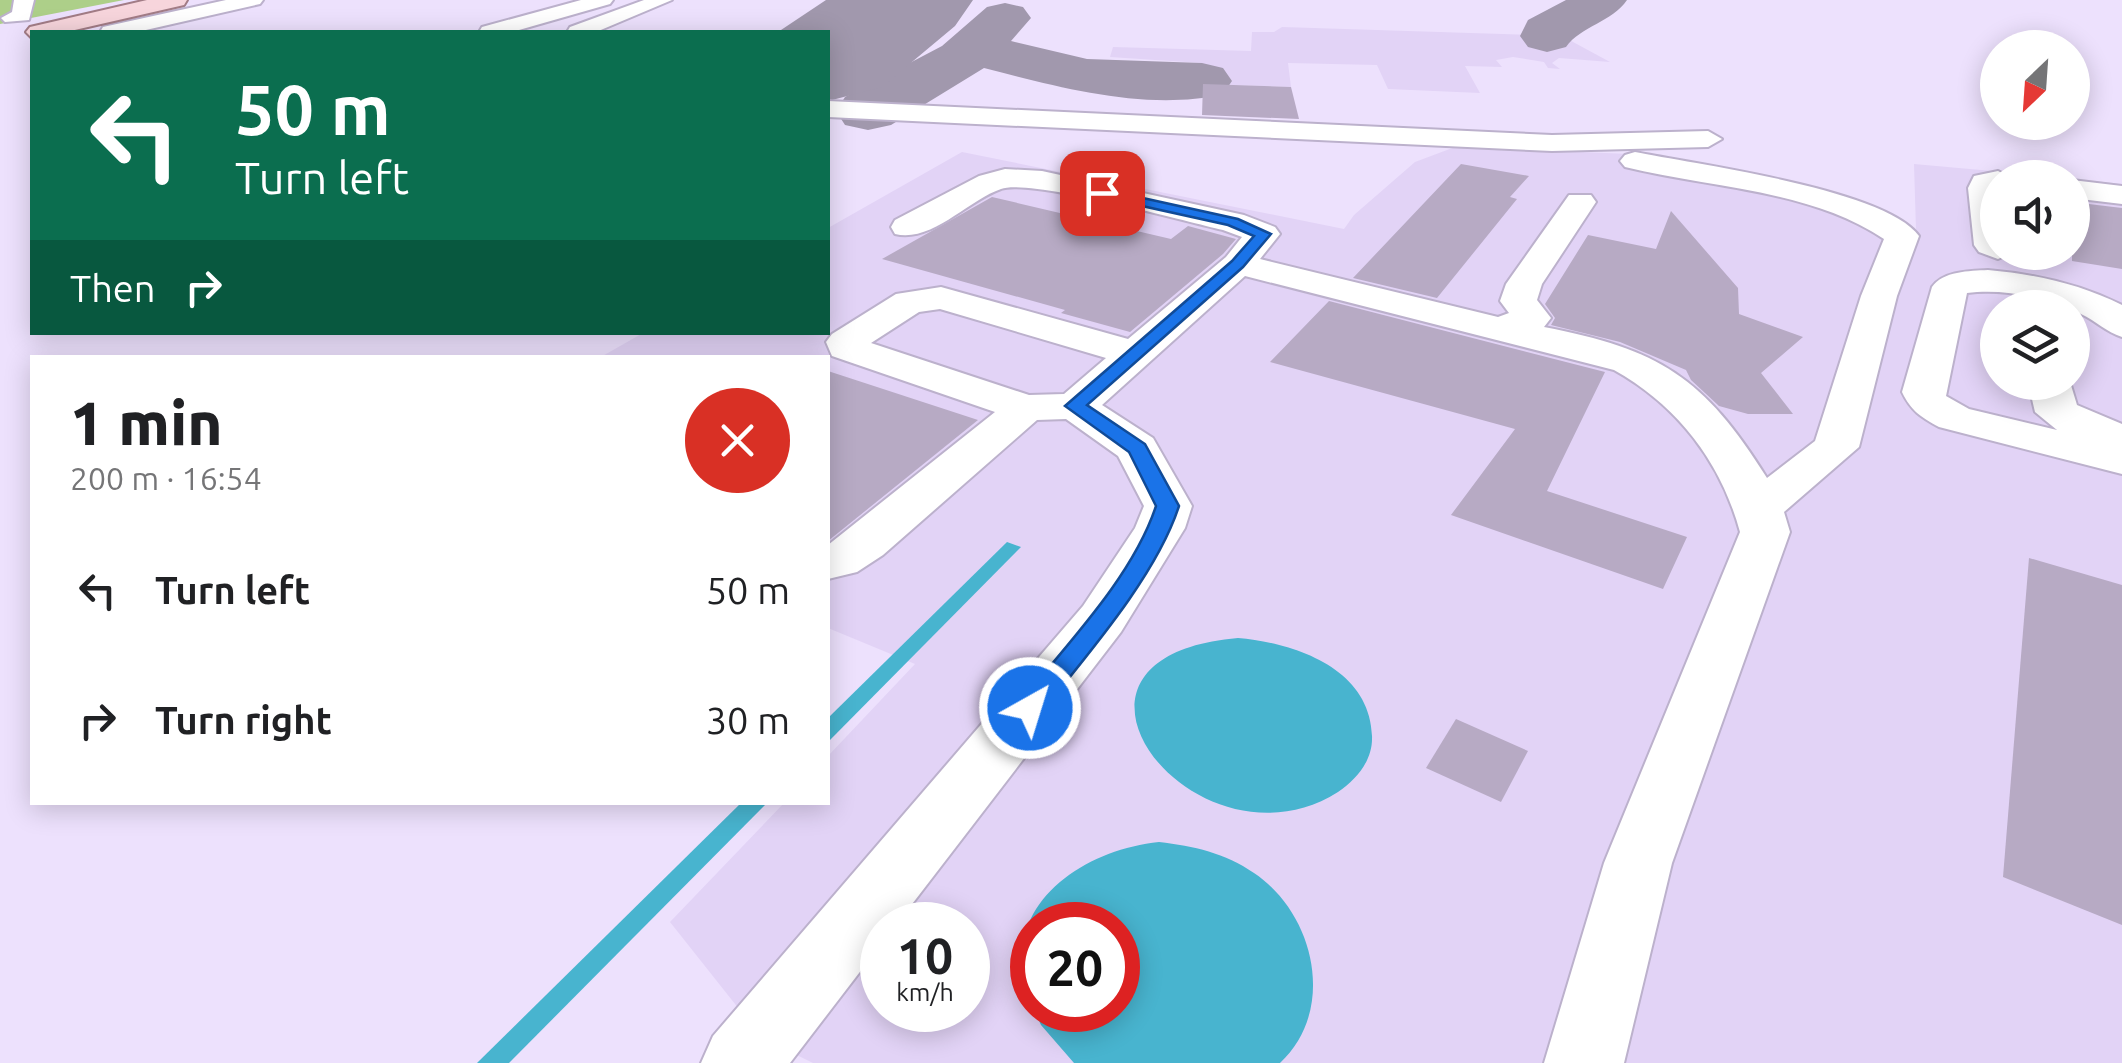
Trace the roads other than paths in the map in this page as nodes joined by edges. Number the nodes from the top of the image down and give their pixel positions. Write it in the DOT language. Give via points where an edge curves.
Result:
graph roads {
  1 [pos="176,0"];
  2 [pos="253,0"];
  3 [pos="603,0"];
  4 [pos="662,0"];
  5 [pos="30,23"];
  6 [pos="73,30"];
  7 [pos="120,30"];
  8 [pos="497,30"];
  9 [pos="583,30"];
  10 [pos="0,43"];
  11 [pos="830,109"];
  12 [pos="1708,139"];
  13 [pos="1552,143"];
  14 [pos="2090,191"];
  15 [pos="2122,194"];
  16 [pos="1580,202"];
  17 [pos="908,227"];
  18 [pos="1238,264"];
  19 [pos="2044,270"];
  20 [pos="2122,284"];
  21 [pos="2122,326"];
  22 [pos="1500,329"];
  23 [pos="1132,353"];
  24 [pos="2054,400"];
  25 [pos="1050,407"];
  26 [pos="2122,439"];
  27 [pos="2122,460"];
  28 [pos="1760,507"];
  29 [pos="830,563"];
  30 [pos="741,1063"];
  31 [pos="1584,1063"];
  1 -- 5 [label="main road"];
  2 -- 7 [label="lane"];
  3 -- 8 [label="lane"];
  4 -- 9 [label="lane"];
  5 -- 6 [label="lane"];
  5 -- 10 [label="main road"];
  11 -- 13 [label="lane"];
  12 -- 13 [label="lane"];
  13 -- 28 [label="lane" via="1841,205 1902,236 1836,447"];
  14 -- 15 [label="lane"];
  16 -- 22 [label="lane" via="1524,284 1518,301 1532,318"];
  17 -- 18 [label="lane" via="990,182 1021,178 1264,234"];
  18 -- 22 [label="lane"];
  18 -- 23 [label="lane"];
  19 -- 20 [label="lane"];
  21 -- 27 [label="lane" via="2074,297 1962,281 1950,287 1923,392 1929,404 1954,418"];
  22 -- 28 [label="lane" via="1627,360 1679,392"];
  23 -- 25 [label="lane"];
  23 -- 25 [label="lane" via="941,298 909,302 846,342 846,348 872,359"];
  24 -- 26 [label="lane" via="2057,412 2083,427"];
  25 -- 29 [label="lane"];
  25 -- 30 [label="lane" via="1137,448 1168,506 1160,528 1102,619"];
  28 -- 31 [label="lane" via="1765,532 1638,863"];
}
